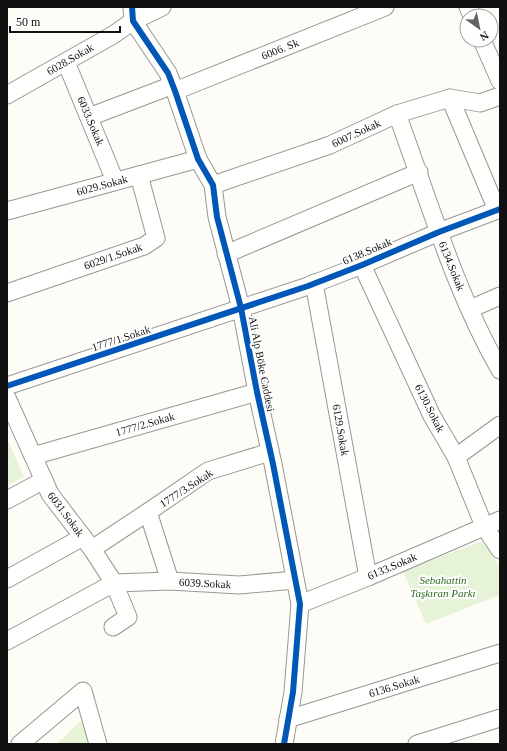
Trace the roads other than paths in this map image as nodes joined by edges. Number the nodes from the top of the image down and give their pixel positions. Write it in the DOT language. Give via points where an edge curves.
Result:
graph roads {
  1 [pos="118,7"];
  2 [pos="162,7"];
  3 [pos="385,7"];
  4 [pos="133,14"];
  5 [pos="486,48"];
  6 [pos="66,62"];
  7 [pos="500,81"];
  8 [pos="174,88"];
  9 [pos="7,95"];
  10 [pos="500,96"];
  11 [pos="450,98"];
  12 [pos="397,114"];
  13 [pos="89,117"];
  14 [pos="198,159"];
  15 [pos="419,172"];
  16 [pos="139,175"];
  17 [pos="115,181"];
  18 [pos="213,185"];
  19 [pos="499,209"];
  20 [pos="7,211"];
  21 [pos="439,232"];
  22 [pos="226,254"];
  23 [pos="362,265"];
  24 [pos="314,283"];
  25 [pos="7,293"];
  26 [pos="500,296"];
  27 [pos="241,308"];
  28 [pos="470,309"];
  29 [pos="500,370"];
  30 [pos="7,386"];
  31 [pos="257,392"];
  32 [pos="7,398"];
  33 [pos="500,425"];
  34 [pos="270,452"];
  35 [pos="33,456"];
  36 [pos="456,457"];
  37 [pos="44,480"];
  38 [pos="7,500"];
  39 [pos="148,512"];
  40 [pos="500,520"];
  41 [pos="484,526"];
  42 [pos="87,543"];
  43 [pos="500,550"];
  44 [pos="368,577"];
  45 [pos="7,578"];
  46 [pos="295,580"];
  47 [pos="170,581"];
  48 [pos="114,583"];
  49 [pos="300,604"];
  50 [pos="113,627"];
  51 [pos="7,641"];
  52 [pos="500,653"];
  53 [pos="500,718"];
  54 [pos="288,719"];
  55 [pos="20,744"];
  56 [pos="98,744"];
  57 [pos="284,744"];
  58 [pos="417,744"];
  1 -- 4 [label="street, Ali Alp Böke Caddesi"];
  2 -- 4 [label="street, 6028.Sokak"];
  3 -- 8 [label="street, 6006. Sk"];
  4 -- 6 [label="street, 6028.Sokak" via="113,35"];
  4 -- 8 [label="street, Ali Alp Böke Caddesi" via="168,73"];
  5 -- 7 [label="street"];
  6 -- 9 [label="street, 6028.Sokak"];
  6 -- 13 [label="street, 6033.Sokak"];
  8 -- 13 [label="street, 6006. Sk"];
  8 -- 14 [label="street, Ali Alp Böke Caddesi"];
  10 -- 11 [label="street, 6007.Sokak" via="480,103"];
  11 -- 12 [label="street, 6007.Sokak"];
  11 -- 19 [label="street"];
  12 -- 15 [label="street, 6134.Sokak"];
  12 -- 18 [label="street, 6007.Sokak" via="330,145"];
  13 -- 17 [label="street, 6033.Sokak"];
  14 -- 16 [label="street, 6029.Sokak"];
  14 -- 18 [label="street, Ali Alp Böke Caddesi"];
  15 -- 21 [label="street, 6134.Sokak"];
  15 -- 22 [label="street"];
  16 -- 17 [label="street, 6029.Sokak"];
  16 -- 25 [label="street, 6029/1.Sokak" via="156,238 144,246"];
  17 -- 20 [label="street, 6029.Sokak"];
  18 -- 22 [label="street, Ali Alp Böke Caddesi"];
  19 -- 21 [label="street, 6138.Sokak"];
  21 -- 23 [label="street, 6138.Sokak"];
  21 -- 28 [label="street, 6134.Sokak"];
  22 -- 27 [label="street, Ali Alp Böke Caddesi"];
  23 -- 24 [label="street, 6138.Sokak"];
  23 -- 36 [label="street, 6130.Sokak" via="432,416"];
  24 -- 27 [label="street, 6138.Sokak"];
  24 -- 44 [label="street, 6129.Sokak"];
  26 -- 28 [label="street"];
  27 -- 30 [label="street, 1777/1.Sokak"];
  27 -- 31 [label="street, Ali Alp Böke Caddesi"];
  28 -- 29 [label="street, 6134.Sokak"];
  31 -- 34 [label="street, Ali Alp Böke Caddesi"];
  31 -- 35 [label="street, 1777/2.Sokak"];
  32 -- 35 [label="street, 6031.Sokak"];
  33 -- 36 [label="street"];
  34 -- 39 [label="street, 1777/3.Sokak" via="208,471"];
  34 -- 46 [label="street, Ali Alp Böke Caddesi"];
  35 -- 37 [label="street, 6031.Sokak"];
  36 -- 41 [label="street, 6130.Sokak"];
  37 -- 38 [label="street"];
  37 -- 42 [label="street, 6031.Sokak" via="50,494"];
  39 -- 42 [label="street, 1777/3.Sokak"];
  39 -- 47 [label="street, 1777/3.Sokak"];
  40 -- 41 [label="street, 6133.Sokak"];
  41 -- 43 [label="street, 6130.Sokak"];
  41 -- 44 [label="street, 6133.Sokak"];
  42 -- 45 [label="street, 1777/3.Sokak"];
  42 -- 48 [label="street, 6031.Sokak"];
  44 -- 49 [label="street, 6133.Sokak"];
  46 -- 47 [label="street, 6039.Sokak" via="240,585"];
  46 -- 49 [label="street, Ali Alp Böke Caddesi"];
  47 -- 48 [label="street, 6039.Sokak"];
  48 -- 50 [label="street" via="128,617"];
  48 -- 51 [label="street, 6039.Sokak"];
  49 -- 54 [label="street, Ali Alp Böke Caddesi" via="293,692"];
  52 -- 54 [label="street, 6136.Sokak"];
  53 -- 58 [label="street"];
  54 -- 57 [label="street, Ali Alp Böke Caddesi"];
  55 -- 56 [label="street" via="83,691"];
}
